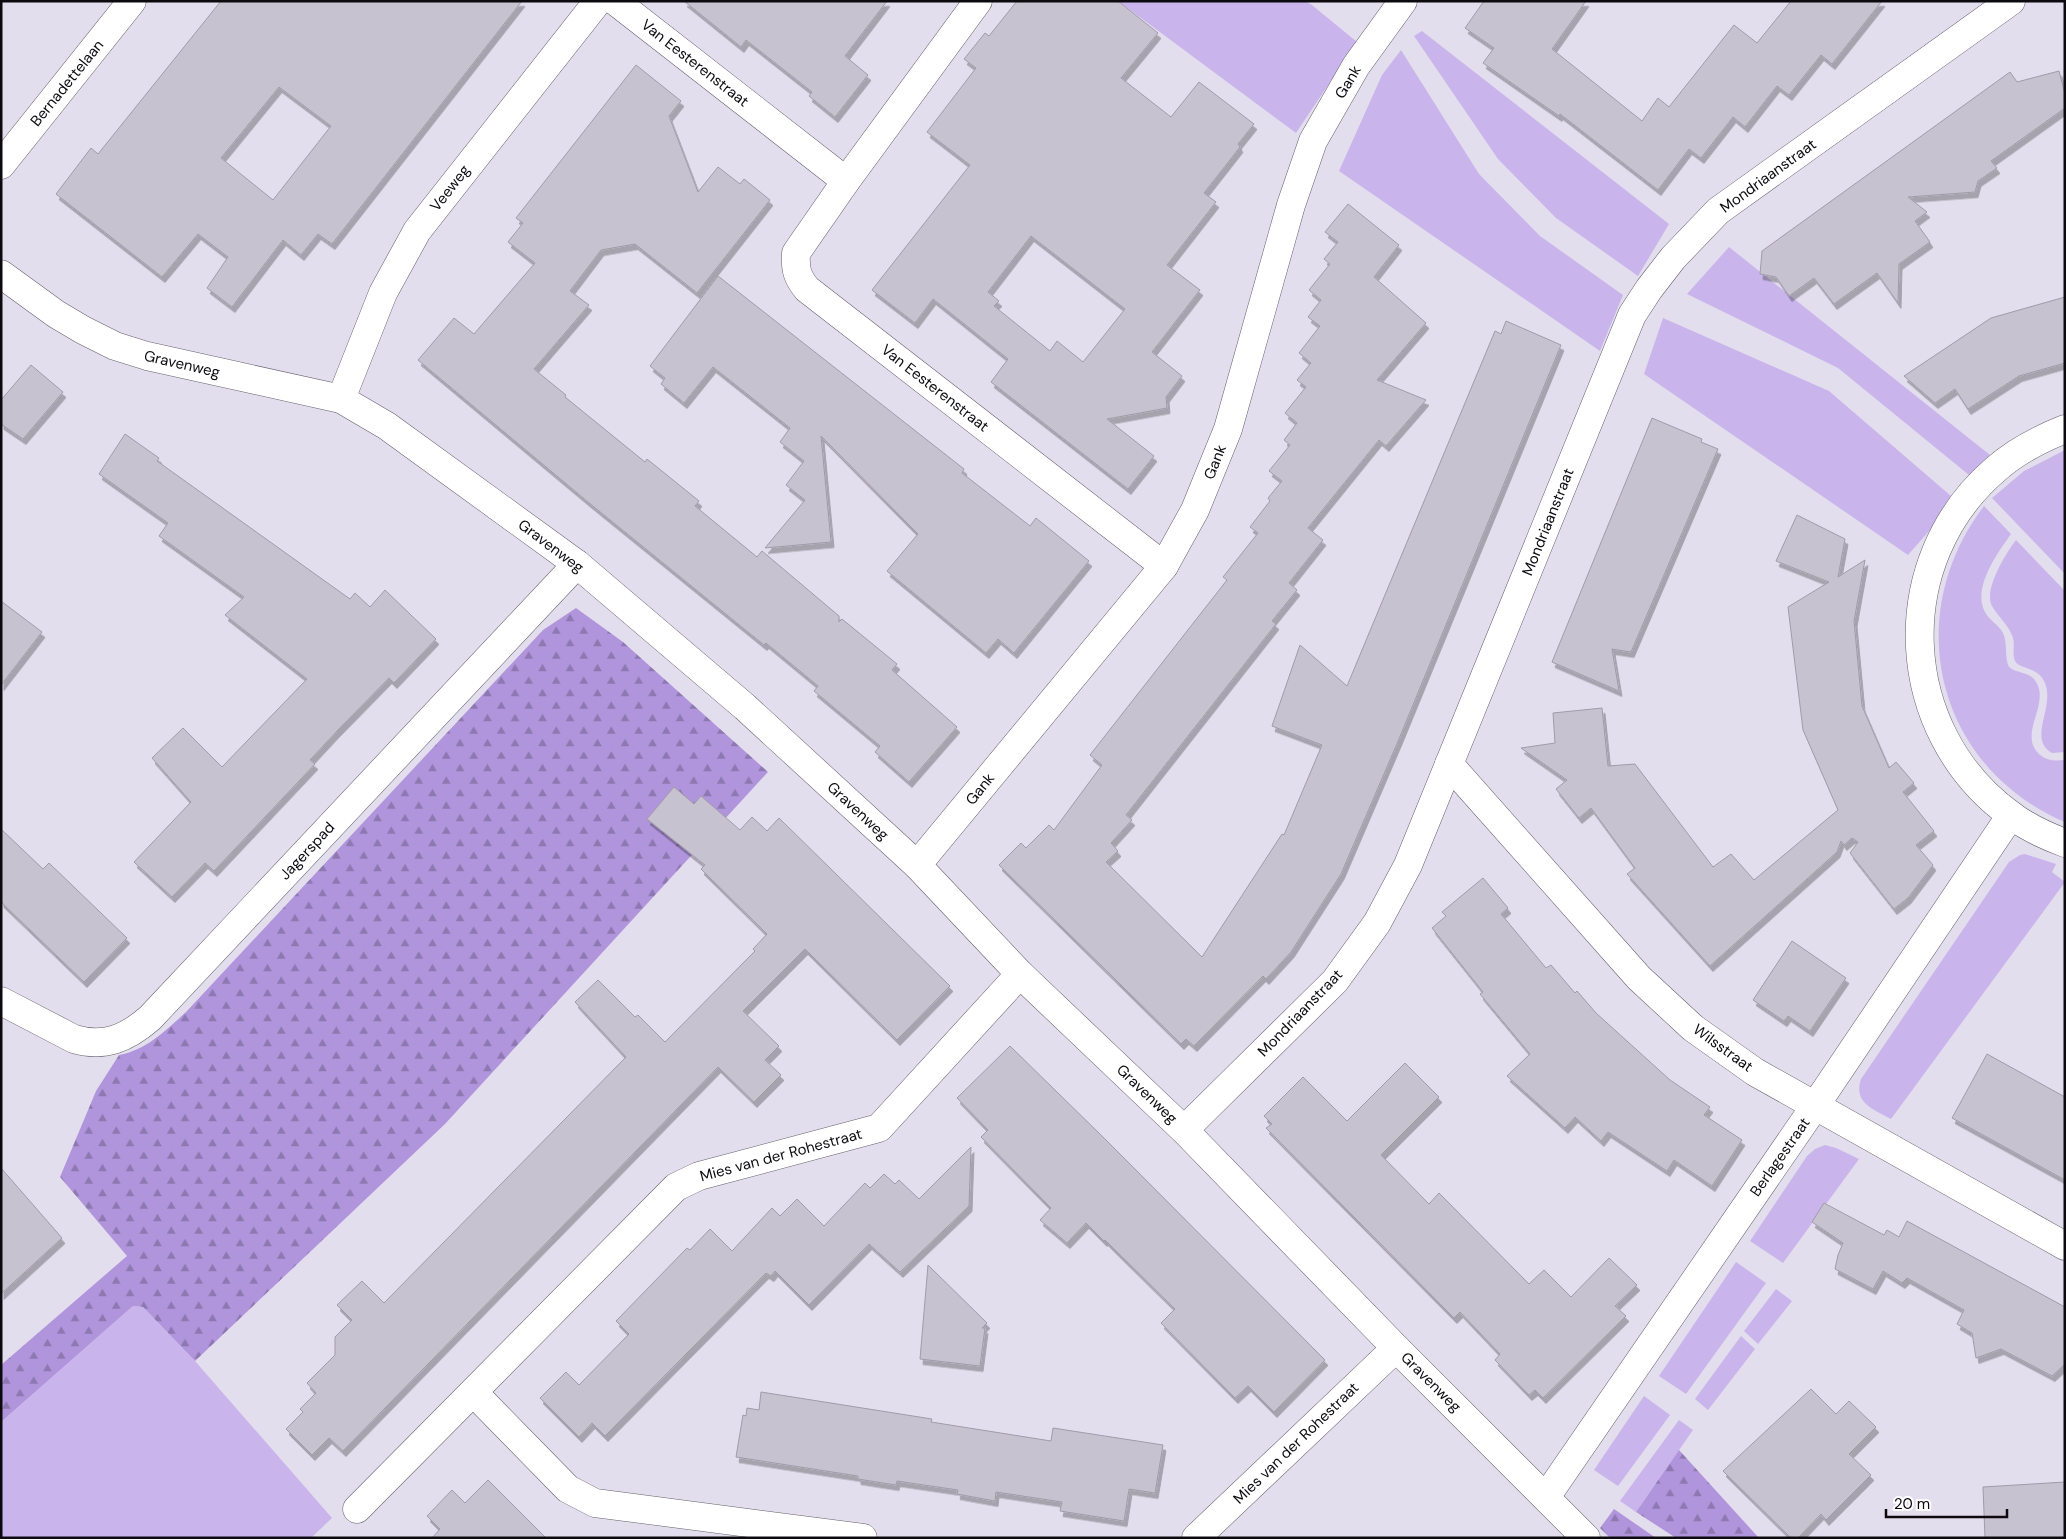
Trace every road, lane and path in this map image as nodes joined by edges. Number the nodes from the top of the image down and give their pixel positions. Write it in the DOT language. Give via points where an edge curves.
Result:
graph roads {
  1 [pos="132,1"];
  2 [pos="598,1"];
  3 [pos="615,1"];
  4 [pos="978,1"];
  5 [pos="1403,1"];
  6 [pos="2011,1"];
  7 [pos="1,165"];
  8 [pos="846,181"];
  9 [pos="1,274"];
  10 [pos="341,399"];
  11 [pos="2065,429"];
  12 [pos="577,564"];
  13 [pos="1164,566"];
  14 [pos="1449,764"];
  15 [pos="2011,815"];
  16 [pos="2065,843"];
  17 [pos="917,865"];
  18 [pos="1020,974"];
  19 [pos="1,1001"];
  20 [pos="1815,1106"];
  21 [pos="1184,1130"];
  22 [pos="2065,1246"];
  23 [pos="1396,1348"];
  24 [pos="474,1393"];
  25 [pos="1546,1497"];
  26 [pos="357,1509"];
  27 [pos="863,1538"];
  28 [pos="1196,1538"];
  29 [pos="1586,1538"];
  1 -- 7 [label="street, Bernadettelaan"];
  2 -- 10 [label="street, Veeweg" via="417,231 383,293"];
  3 -- 8 [label="street, Van Eesterenstraat"];
  4 -- 8 [label="street, Van Eesterenstraat"];
  5 -- 13 [label="street, Gank" via="1356,66 1313,141 1291,205 1228,429 1195,510"];
  6 -- 14 [label="street, Mondriaanstraat" via="1718,211 1649,289 1632,314"];
  8 -- 13 [label="street, Van Eesterenstraat" via="796,253 795,266 802,283"];
  9 -- 10 [label="street, Gravenweg" via="56,314 115,346"];
  10 -- 12 [label="street, Gravenweg" via="387,426"];
  11 -- 15 [label="street" via="2019,451 1975,489 1954,516 1938,545 1927,577 1921,610 1919,644 1922,677 1944,740 1985,794"];
  12 -- 17 [label="street, Gravenweg" via="745,706"];
  12 -- 19 [label="street, Jagerspad" via="137,1029 109,1041 84,1042"];
  13 -- 17 [label="street, Gank"];
  14 -- 20 [label="street, Wilsstraat" via="1640,978 1693,1028 1755,1072"];
  14 -- 21 [label="street, Mondriaanstraat" via="1408,864 1377,923 1335,981"];
  15 -- 16 [label="street" via="2040,833"];
  15 -- 20 [label="street, Berlagestraat"];
  17 -- 18 [label="street, Gravenweg"];
  18 -- 21 [label="street, Gravenweg"];
  18 -- 24 [label="street, Mies van der Rohestraat" via="879,1128 699,1176 676,1188"];
  20 -- 22 [label="street, Wilsstraat"];
  20 -- 25 [label="street, Berlagestraat"];
  21 -- 23 [label="street, Gravenweg"];
  23 -- 25 [label="street, Gravenweg"];
  23 -- 28 [label="street, Mies van der Rohestraat"];
  24 -- 26 [label="street, Mies van der Rohestraat"];
  24 -- 27 [label="street" via="568,1489 595,1503"];
  25 -- 29 [label="street, Gravenweg"];
}
